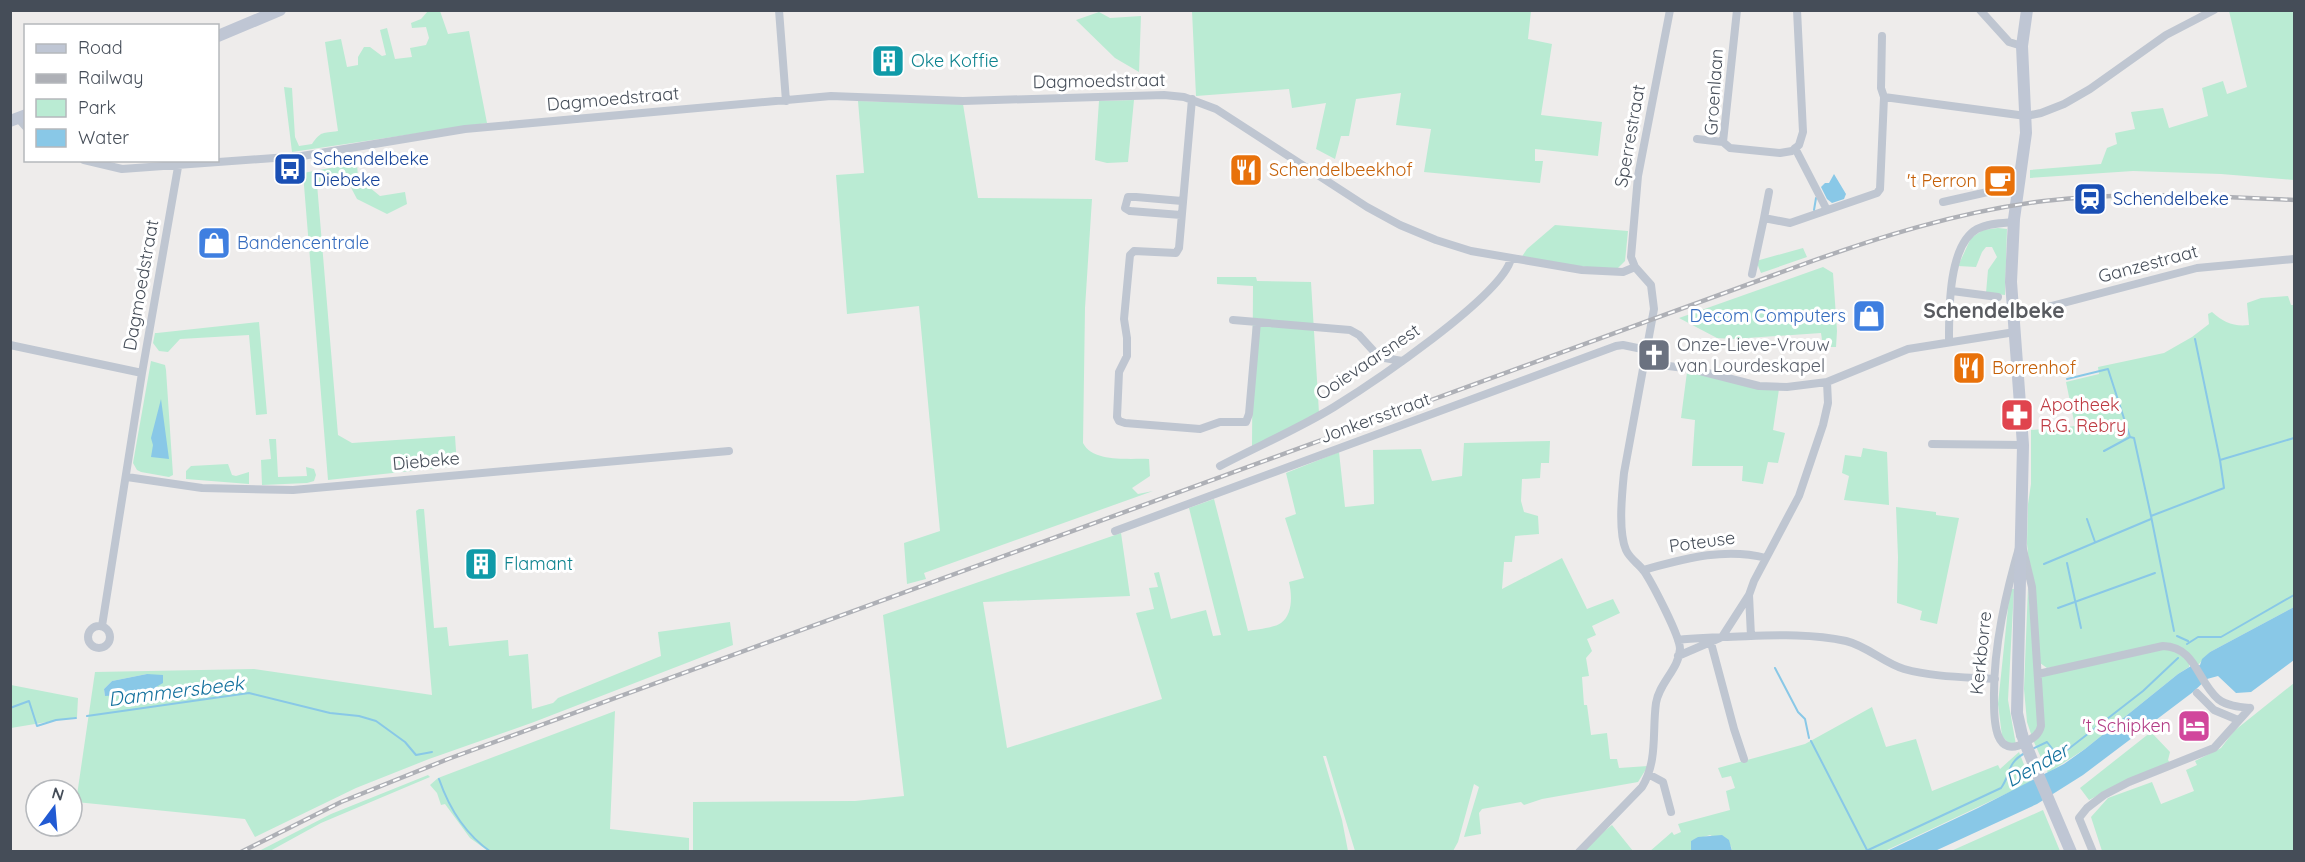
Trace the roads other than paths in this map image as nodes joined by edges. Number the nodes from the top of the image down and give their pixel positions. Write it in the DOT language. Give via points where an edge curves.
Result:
graph roads {
  1 [pos="280,10"];
  2 [pos="779,10"];
  3 [pos="1670,10"];
  4 [pos="1737,10"];
  5 [pos="1797,10"];
  6 [pos="1980,10"];
  7 [pos="2027,10"];
  8 [pos="2214,10"];
  9 [pos="219,36"];
  10 [pos="1882,36"];
  11 [pos="2022,46"];
  12 [pos="1884,97"];
  13 [pos="1192,99"];
  14 [pos="786,101"];
  15 [pos="2026,116"];
  16 [pos="1697,139"];
  17 [pos="1723,142"];
  18 [pos="1795,148"];
  19 [pos="92,162"];
  20 [pos="178,166"];
  21 [pos="1769,192"];
  22 [pos="2018,193"];
  23 [pos="1182,201"];
  24 [pos="1943,202"];
  25 [pos="1827,210"];
  26 [pos="1181,215"];
  27 [pos="1764,218"];
  28 [pos="2014,222"];
  29 [pos="1511,259"];
  30 [pos="2295,259"];
  31 [pos="1635,267"];
  32 [pos="1752,274"];
  33 [pos="1952,291"];
  34 [pos="1998,297"];
  35 [pos="1233,320"];
  36 [pos="1257,322"];
  37 [pos="2014,326"];
  38 [pos="1949,342"];
  39 [pos="10,345"];
  40 [pos="1647,350"];
  41 [pos="1402,361"];
  42 [pos="1645,363"];
  43 [pos="142,373"];
  44 [pos="1827,382"];
  45 [pos="1932,444"];
  46 [pos="2023,445"];
  47 [pos="729,451"];
  48 [pos="1220,466"];
  49 [pos="127,477"];
  50 [pos="1115,531"];
  51 [pos="2020,541"];
  52 [pos="1766,558"];
  53 [pos="1643,570"];
  54 [pos="1749,595"];
  55 [pos="102,626"];
  56 [pos="1751,636"];
  57 [pos="1722,637"];
  58 [pos="1678,640"];
  59 [pos="1711,644"];
  60 [pos="1678,656"];
  61 [pos="2038,674"];
  62 [pos="1995,679"];
  63 [pos="2197,693"];
  64 [pos="2238,720"];
  65 [pos="1744,759"];
  66 [pos="1650,775"];
  67 [pos="1671,812"];
  68 [pos="2070,849"];
  69 [pos="1580,850"];
  70 [pos="1570,852"];
  71 [pos="2093,852"];
  1 -- 9 [label="street"];
  2 -- 14 [label="street"];
  3 -- 31 [label="street, Sperrestraat" via="1638,176 1631,257"];
  4 -- 17 [label="street, Groenlaan"];
  5 -- 18 [label="street" via="1803,132"];
  6 -- 11 [label="street" via="2009,42"];
  7 -- 11 [label="street, Kerkborre"];
  8 -- 15 [label="street" via="2166,35 2064,104"];
  10 -- 12 [label="street"];
  11 -- 15 [label="street, Kerkborre"];
  12 -- 15 [label="street"];
  12 -- 25 [label="street" via="1880,189 1871,196"];
  13 -- 14 [label="street, Dagmoedstraat" via="1164,95 963,101 842,95"];
  13 -- 23 [label="street"];
  13 -- 29 [label="street, Dagmoedstraat" via="1216,109 1400,225 1452,246"];
  14 -- 20 [label="street, Dagmoedstraat" via="486,127 302,156"];
  15 -- 22 [label="street, Kerkborre"];
  16 -- 17 [label="street"];
  17 -- 18 [label="street, Groenlaan" via="1730,148 1780,153"];
  18 -- 25 [label="street"];
  19 -- 20 [label="street, Dagmoedstraat" via="122,169"];
  20 -- 43 [label="street, Dagmoedstraat"];
  21 -- 27 [label="street"];
  22 -- 24 [label="street" via="2001,189"];
  22 -- 28 [label="street, Kerkborre"];
  23 -- 26 [label="street"];
  23 -- 26 [label="street" via="1128,197 1125,208"];
  25 -- 27 [label="street" via="1790,223"];
  26 -- 36 [label="street" via="1176,253 1134,251 1130,255 1124,319 1126,356 1119,372 1119,420 1200,429 1246,422"];
  27 -- 32 [label="street"];
  28 -- 33 [label="street" via="1988,225 1968,236 1957,255"];
  28 -- 37 [label="street, Kerkborre"];
  29 -- 31 [label="street, Dagmoedstraat" via="1601,272 1623,272"];
  29 -- 41 [label="street, Ooievaarsnest" via="1508,271 1486,293"];
  30 -- 37 [label="street, Ganzestraat" via="2197,268 2029,312"];
  31 -- 40 [label="street" via="1653,291"];
  33 -- 34 [label="street"];
  33 -- 38 [label="street"];
  35 -- 36 [label="street"];
  36 -- 41 [label="street" via="1350,330 1379,357"];
  37 -- 38 [label="street, Ganzestraat"];
  37 -- 46 [label="street, Kerkborre"];
  38 -- 44 [label="street" via="1908,350"];
  39 -- 43 [label="street"];
  40 -- 42 [label="street"];
  40 -- 50 [label="street, Jonkersstraat" via="1616,346"];
  41 -- 48 [label="street, Ooievaarsnest" via="1333,408"];
  42 -- 44 [label="street" via="1692,369 1759,386"];
  42 -- 53 [label="street" via="1622,493 1623,540 1626,550"];
  43 -- 49 [label="street"];
  44 -- 52 [label="street" via="1828,403 1799,496"];
  45 -- 46 [label="street"];
  46 -- 51 [label="street, Kerkborre"];
  47 -- 49 [label="street, Diebeke" via="293,490 202,488"];
  49 -- 55 [label="street"];
  51 -- 61 [label="street, Kerkborre" via="2032,587"];
  51 -- 62 [label="street, Kerkborre" via="2007,587"];
  51 -- 68 [label="street, Kerkborre, bridge" via="2017,713 2042,787"];
  52 -- 53 [label="street, Poteuse" via="1747,552 1699,555"];
  52 -- 54 [label="street"];
  53 -- 58 [label="street"];
  54 -- 56 [label="street"];
  54 -- 57 [label="street"];
  56 -- 57 [label="street"];
  56 -- 62 [label="street" via="1791,635 1849,642 1916,672"];
  57 -- 58 [label="street"];
  57 -- 59 [label="street"];
  58 -- 60 [label="street"];
  59 -- 60 [label="street"];
  59 -- 65 [label="street"];
  60 -- 66 [label="street" via="1656,702"];
  61 -- 62 [label="street, Kerkborre" via="2039,732 2012,748 2001,742 1996,732"];
  61 -- 64 [label="street" via="2163,646 2181,650 2219,699 2250,708"];
  63 -- 64 [label="street" via="2214,710"];
  64 -- 71 [label="street" via="2214,748 2129,782 2094,801 2079,818"];
  66 -- 67 [label="street" via="1662,783"];
  66 -- 69 [label="street"];
  69 -- 70 [label="street"];
}
